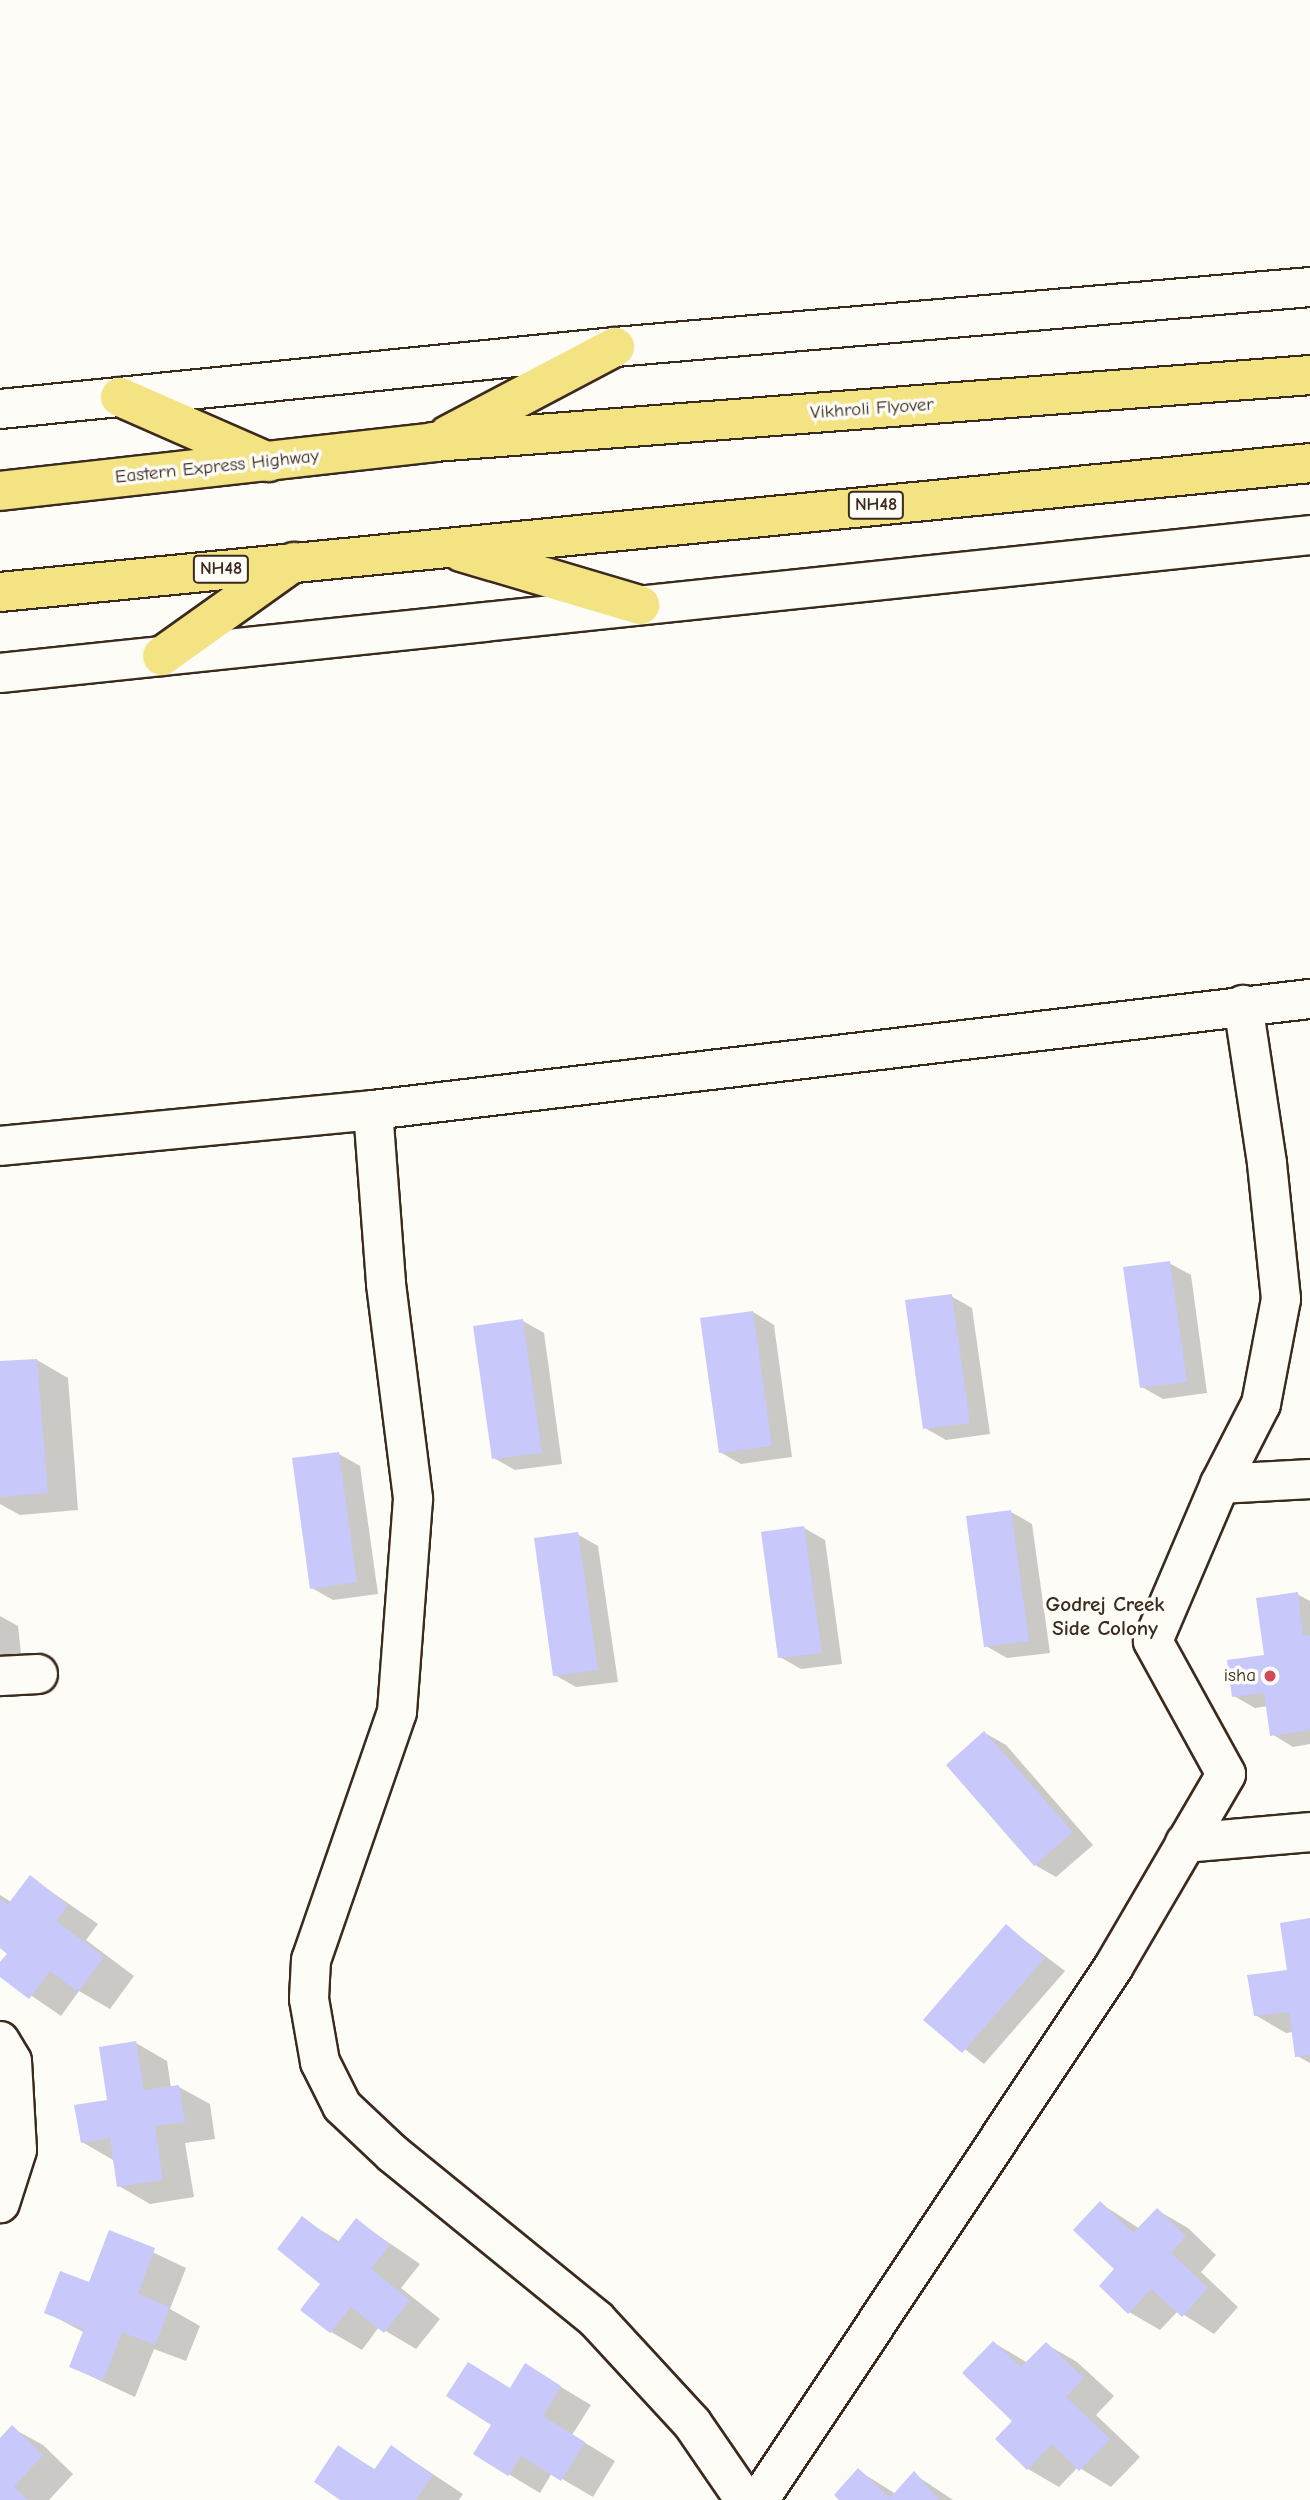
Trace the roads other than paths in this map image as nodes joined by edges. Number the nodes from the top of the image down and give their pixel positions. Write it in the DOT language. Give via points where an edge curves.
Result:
graph roads {
  1 [pos="1310,287"];
  2 [pos="615,347"];
  3 [pos="1304,375"];
  4 [pos="120,397"];
  5 [pos="0,409"];
  6 [pos="434,442"];
  7 [pos="269,463"];
  8 [pos="1310,463"];
  9 [pos="0,491"];
  10 [pos="1310,535"];
  11 [pos="442,546"];
  12 [pos="296,561"];
  13 [pos="0,592"];
  14 [pos="640,605"];
  15 [pos="162,656"];
  16 [pos="0,673"];
  17 [pos="1310,999"];
  18 [pos="1243,1005"];
  19 [pos="373,1110"];
  20 [pos="0,1146"];
  21 [pos="1310,1479"];
  22 [pos="1220,1484"];
  23 [pos="38,1674"];
  24 [pos="0,1676"];
  25 [pos="1310,1832"];
  26 [pos="1185,1843"];
  27 [pos="0,2041"];
  28 [pos="0,2203"];
  29 [pos="745,2500"];
  30 [pos="759,2500"];
  1 -- 2 [label="street"];
  2 -- 4 [label="street"];
  2 -- 6 [label="highway"];
  3 -- 6 [label="highway, Vikhroli Flyover"];
  4 -- 5 [label="street"];
  4 -- 7 [label="highway"];
  6 -- 7 [label="highway, Eastern Express Highway"];
  7 -- 9 [label="highway, Eastern Express Highway"];
  8 -- 11 [label="highway, NH48"];
  10 -- 14 [label="street"];
  11 -- 12 [label="highway, NH48"];
  11 -- 14 [label="highway"];
  12 -- 13 [label="highway, NH48"];
  12 -- 15 [label="highway"];
  14 -- 15 [label="street"];
  15 -- 16 [label="street"];
  17 -- 18 [label="street"];
  18 -- 19 [label="street"];
  18 -- 22 [label="street" via="1267,1163 1281,1299 1261,1404"];
  19 -- 20 [label="street"];
  19 -- 29 [label="street" via="386,1284 413,1499 397,1712 311,1960 309,1999 320,2062 342,2106 393,2154 596,2319 691,2423"];
  21 -- 22 [label="street"];
  22 -- 26 [label="street" via="1153,1642 1226,1774"];
  23 -- 24 [label="street"];
  25 -- 26 [label="street"];
  26 -- 30 [label="street" via="1114,1966"];
  27 -- 28 [label="street" via="12,2061 17,2150"];
}
